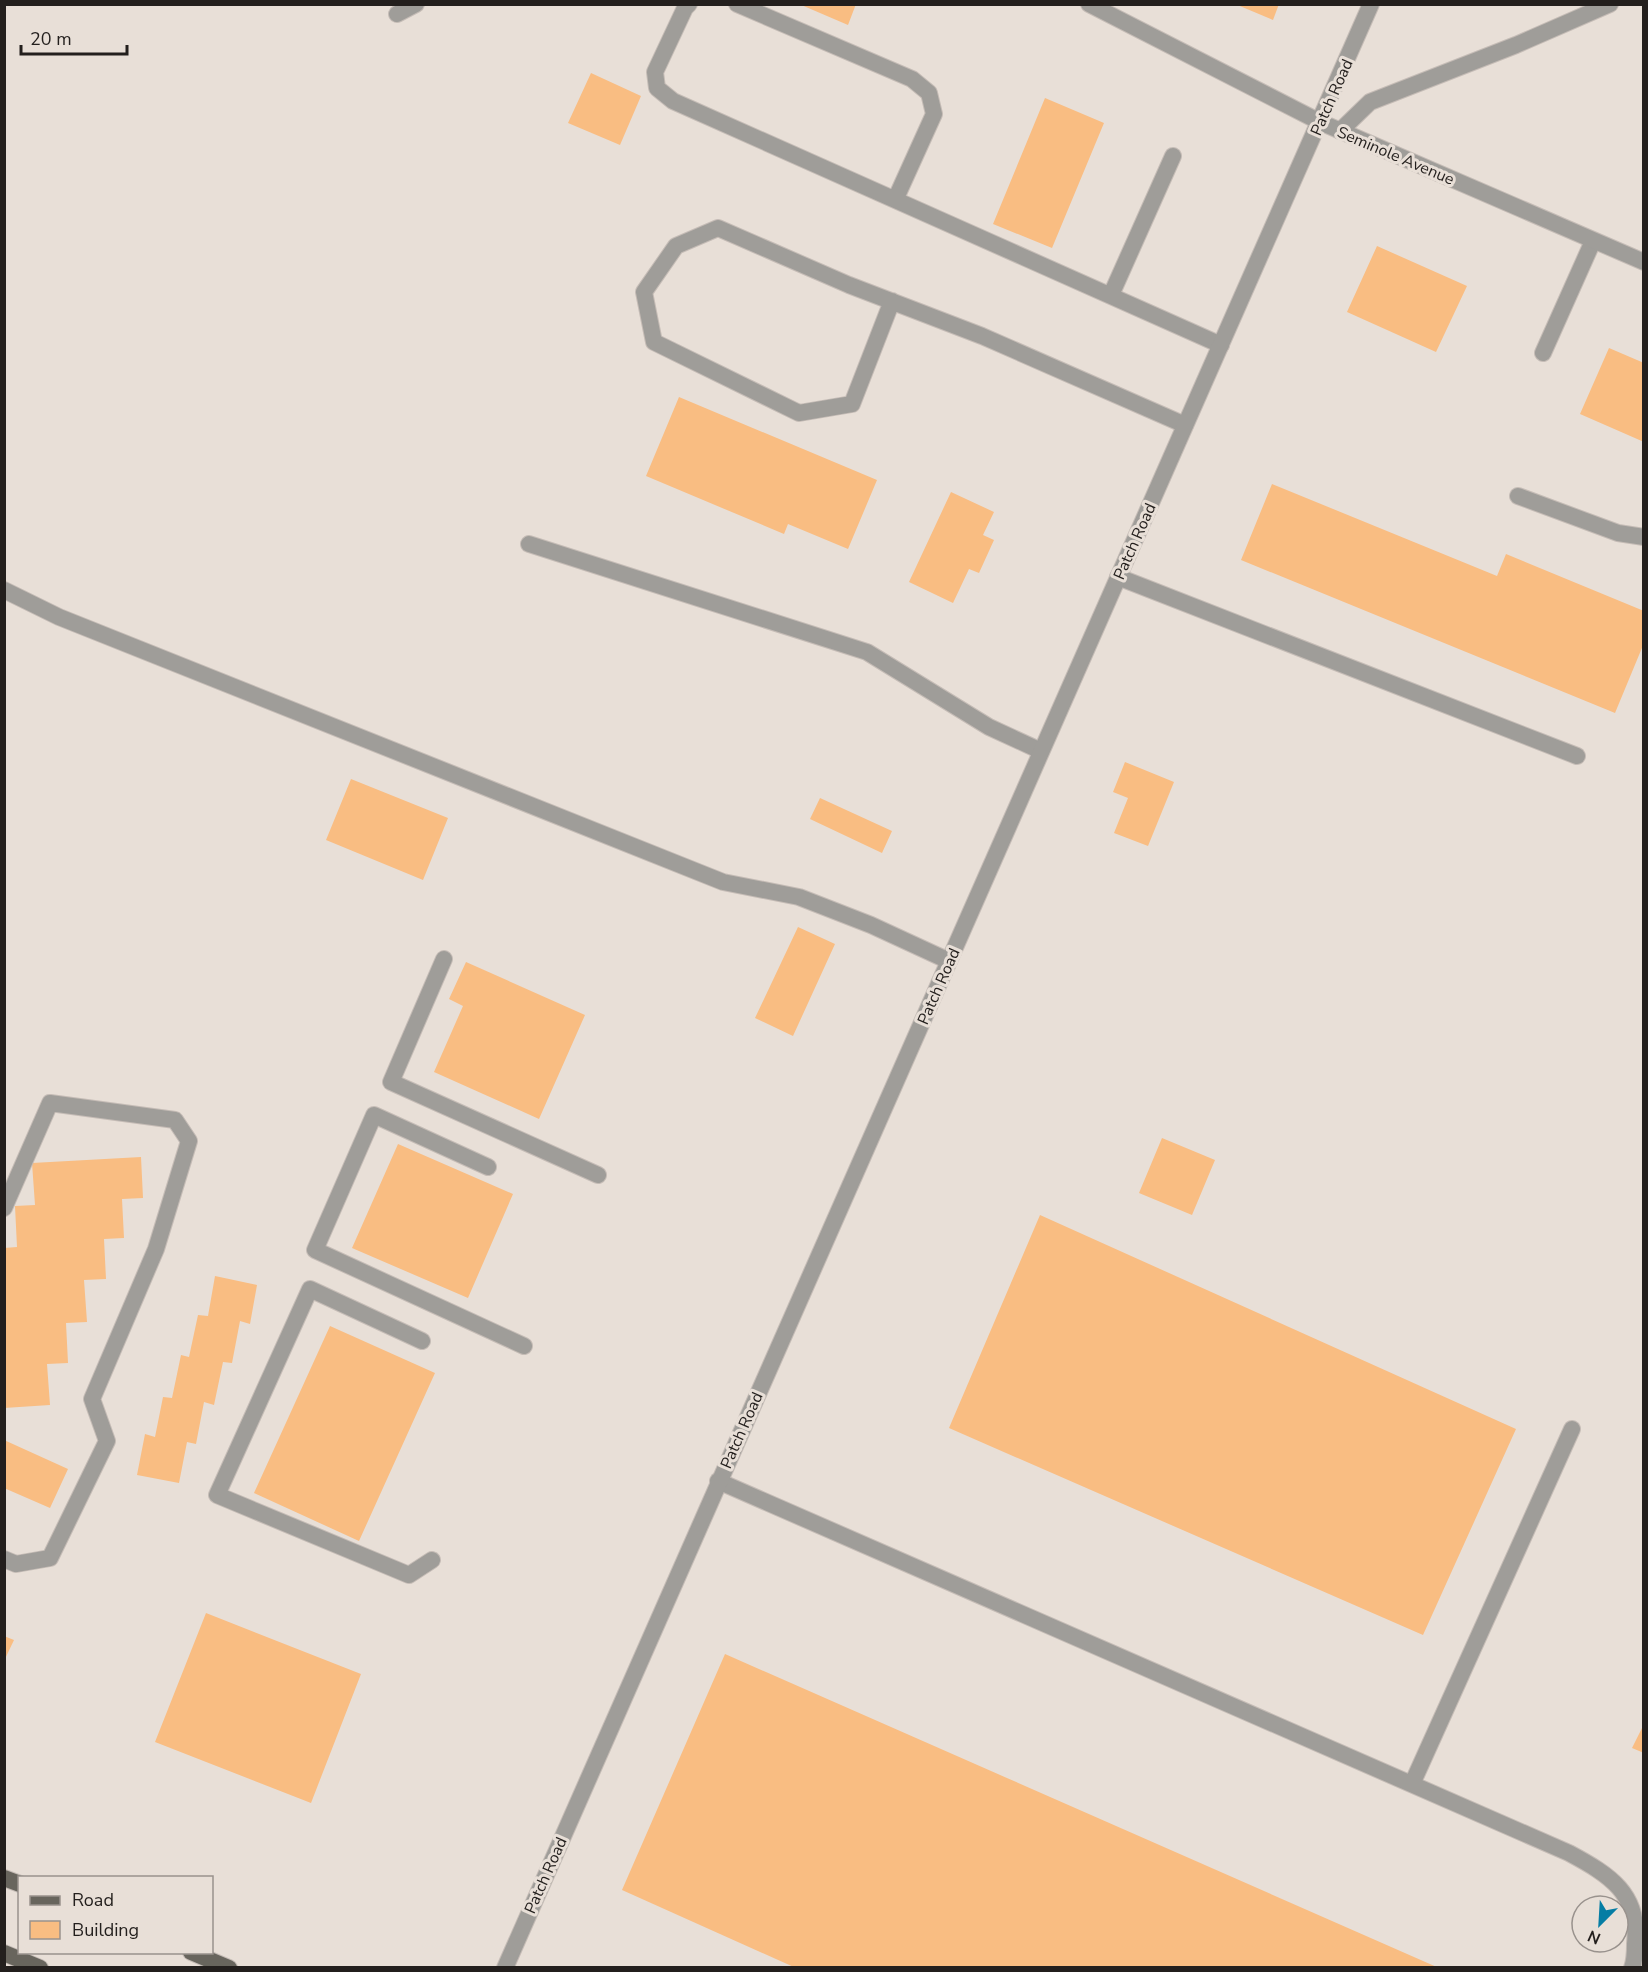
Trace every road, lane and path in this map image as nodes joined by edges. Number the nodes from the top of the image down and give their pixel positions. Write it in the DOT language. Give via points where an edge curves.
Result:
graph roads {
  1 [pos="416,4"];
  2 [pos="689,4"];
  3 [pos="737,4"];
  4 [pos="1089,4"];
  5 [pos="1371,4"];
  6 [pos="1610,4"];
  7 [pos="397,14"];
  8 [pos="1320,122"];
  9 [pos="1340,131"];
  10 [pos="1173,156"];
  11 [pos="896,198"];
  12 [pos="1593,241"];
  13 [pos="1644,262"];
  14 [pos="1111,295"];
  15 [pos="892,302"];
  16 [pos="1221,345"];
  17 [pos="1543,352"];
  18 [pos="1185,425"];
  19 [pos="1518,496"];
  20 [pos="1644,537"];
  21 [pos="529,544"];
  22 [pos="1118,577"];
  23 [pos="4,590"];
  24 [pos="1041,752"];
  25 [pos="1577,756"];
  26 [pos="444,959"];
  27 [pos="949,961"];
  28 [pos="488,1167"];
  29 [pos="598,1175"];
  30 [pos="4,1208"];
  31 [pos="422,1341"];
  32 [pos="524,1346"];
  33 [pos="1572,1429"];
  34 [pos="718,1481"];
  35 [pos="4,1559"];
  36 [pos="432,1560"];
  37 [pos="1412,1784"];
  38 [pos="4,1953"];
  39 [pos="194,1954"];
  40 [pos="40,1968"];
  41 [pos="229,1968"];
  42 [pos="505,1968"];
  43 [pos="1632,1968"];
  1 -- 7 [label="street"];
  2 -- 11 [label="street" via="655,72 657,88 674,101"];
  3 -- 11 [label="street" via="912,79 929,93 934,114"];
  4 -- 8 [label="street, Seminole Avenue"];
  5 -- 8 [label="street, Patch Road"];
  6 -- 9 [label="street" via="1370,102"];
  8 -- 9 [label="street, Seminole Avenue"];
  8 -- 16 [label="street, Patch Road"];
  9 -- 12 [label="street, Seminole Avenue"];
  10 -- 14 [label="street"];
  11 -- 14 [label="street"];
  12 -- 13 [label="street, Seminole Avenue"];
  12 -- 17 [label="street"];
  14 -- 16 [label="street"];
  15 -- 15 [label="street" via="718,228 676,246 644,292 654,342 799,413 852,404"];
  15 -- 18 [label="street" via="982,336"];
  16 -- 18 [label="street, Patch Road"];
  18 -- 22 [label="street, Patch Road"];
  19 -- 20 [label="street" via="1618,533"];
  21 -- 24 [label="street" via="867,652 989,727"];
  22 -- 24 [label="street, Patch Road"];
  22 -- 25 [label="street"];
  23 -- 27 [label="street" via="59,617 723,882 799,897"];
  24 -- 27 [label="street, Patch Road"];
  26 -- 29 [label="street" via="391,1082"];
  27 -- 34 [label="street, Patch Road"];
  28 -- 32 [label="street" via="374,1115 315,1251"];
  30 -- 35 [label="street" via="50,1102 175,1120 189,1141 156,1249 92,1398 107,1441 50,1558 16,1564"];
  31 -- 36 [label="street" via="310,1289 217,1495 409,1575"];
  33 -- 37 [label="street"];
  34 -- 37 [label="street"];
  34 -- 42 [label="street, Patch Road"];
  37 -- 43 [label="street" via="1569,1853 1617,1884 1634,1914"];
  38 -- 40 [label="main road"];
  39 -- 41 [label="main road"];
}
